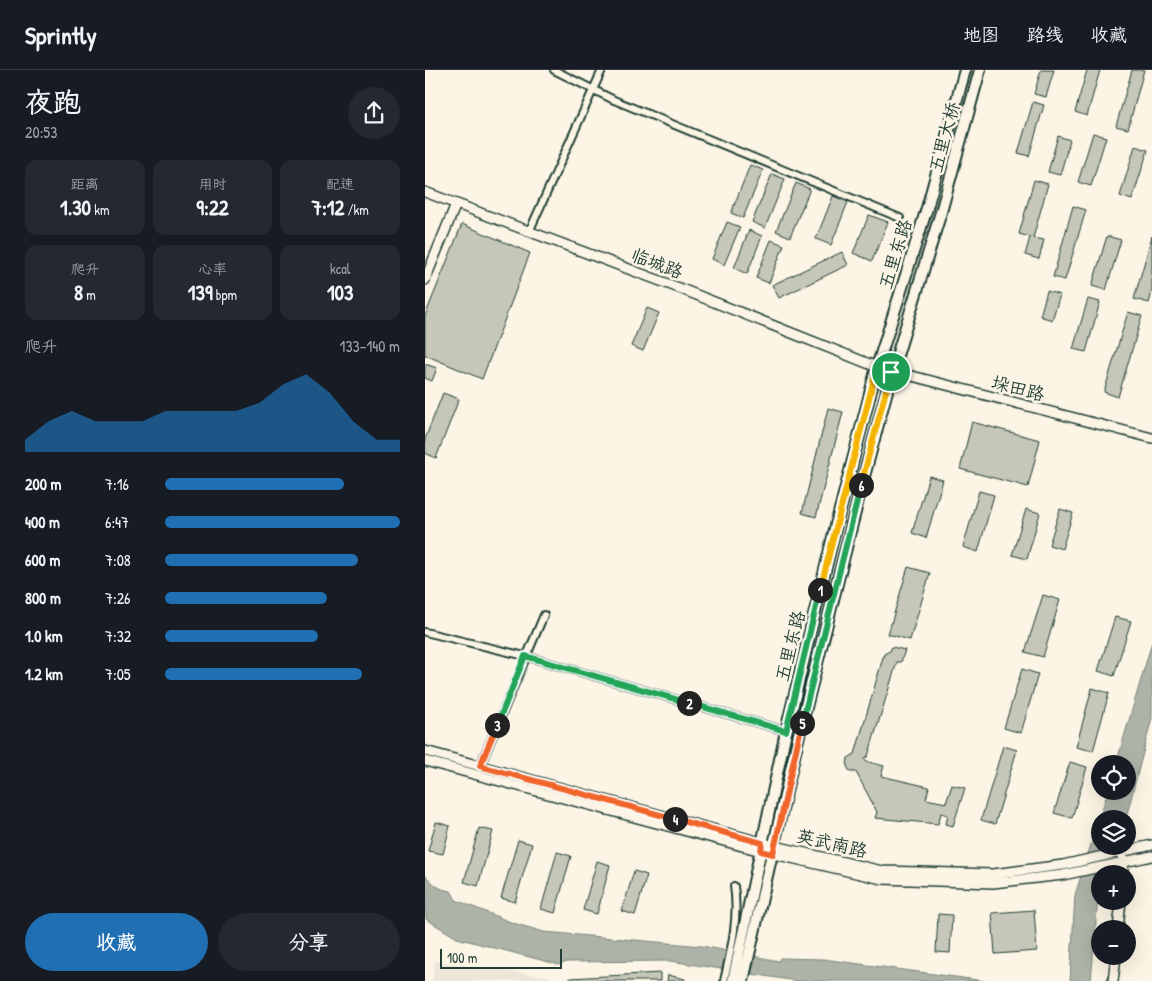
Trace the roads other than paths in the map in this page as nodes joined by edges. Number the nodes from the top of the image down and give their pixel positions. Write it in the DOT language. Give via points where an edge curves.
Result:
graph roads {
  1 [pos="553,70"];
  2 [pos="602,70"];
  3 [pos="965,70"];
  4 [pos="980,70"];
  5 [pos="593,90"];
  6 [pos="425,192"];
  7 [pos="456,204"];
  8 [pos="927,208"];
  9 [pos="941,212"];
  10 [pos="900,218"];
  11 [pos="529,232"];
  12 [pos="425,280"];
  13 [pos="877,367"];
  14 [pos="891,372"];
  15 [pos="1152,438"];
  16 [pos="544,615"];
  17 [pos="425,632"];
  18 [pos="525,656"];
  19 [pos="786,731"];
  20 [pos="425,751"];
  21 [pos="425,761"];
  22 [pos="480,766"];
  23 [pos="1152,845"];
  24 [pos="762,847"];
  25 [pos="1136,849"];
  26 [pos="774,850"];
  27 [pos="1108,855"];
  28 [pos="1124,855"];
  29 [pos="1152,856"];
  30 [pos="1125,862"];
  31 [pos="1124,865"];
  32 [pos="734,886"];
  33 [pos="749,929"];
  34 [pos="1115,965"];
  35 [pos="732,980"];
  36 [pos="1113,981"];
  1 -- 5 [label="street"];
  2 -- 5 [label="street"];
  3 -- 8 [label="main road, 五里大桥"];
  4 -- 9 [label="main road, 五里大桥"];
  5 -- 10 [label="street"];
  5 -- 11 [label="street"];
  6 -- 7 [label="main road, 临城路"];
  7 -- 11 [label="main road, 临城路"];
  7 -- 12 [label="main road"];
  8 -- 13 [label="main road, 五里东路"];
  9 -- 14 [label="main road, 五里东路"];
  11 -- 13 [label="main road, 临城路"];
  13 -- 14 [label="main road, 垛田路"];
  13 -- 19 [label="main road, 五里东路"];
  14 -- 15 [label="main road, 垛田路"];
  14 -- 26 [label="main road, 五里东路" via="799,735"];
  16 -- 18 [label="street"];
  17 -- 18 [label="street"];
  18 -- 19 [label="street"];
  18 -- 22 [label="street"];
  19 -- 24 [label="main road, 五里东路"];
  20 -- 22 [label="main road, 英武南路"];
  21 -- 24 [label="main road, 英武南路"];
  22 -- 24 [label="main road, 英武南路"];
  23 -- 25 [label="main road, 英武南路"];
  24 -- 26 [label="main road, 英武南路"];
  24 -- 33 [label="main road, 五里东路"];
  26 -- 27 [label="main road, 英武南路" via="882,871 993,874 1063,865"];
  26 -- 30 [label="main road, 英武南路" via="882,879 993,883 1063,875"];
  26 -- 33 [label="main road, 五里东路"];
  28 -- 30 [label="main road"];
  29 -- 30 [label="main road, 英武南路"];
  30 -- 31 [label="main road"];
  32 -- 35 [label="street" via="737,903"];
  33 -- 35 [label="main road, 五里东路"];
  34 -- 36 [label="main road"];
}
